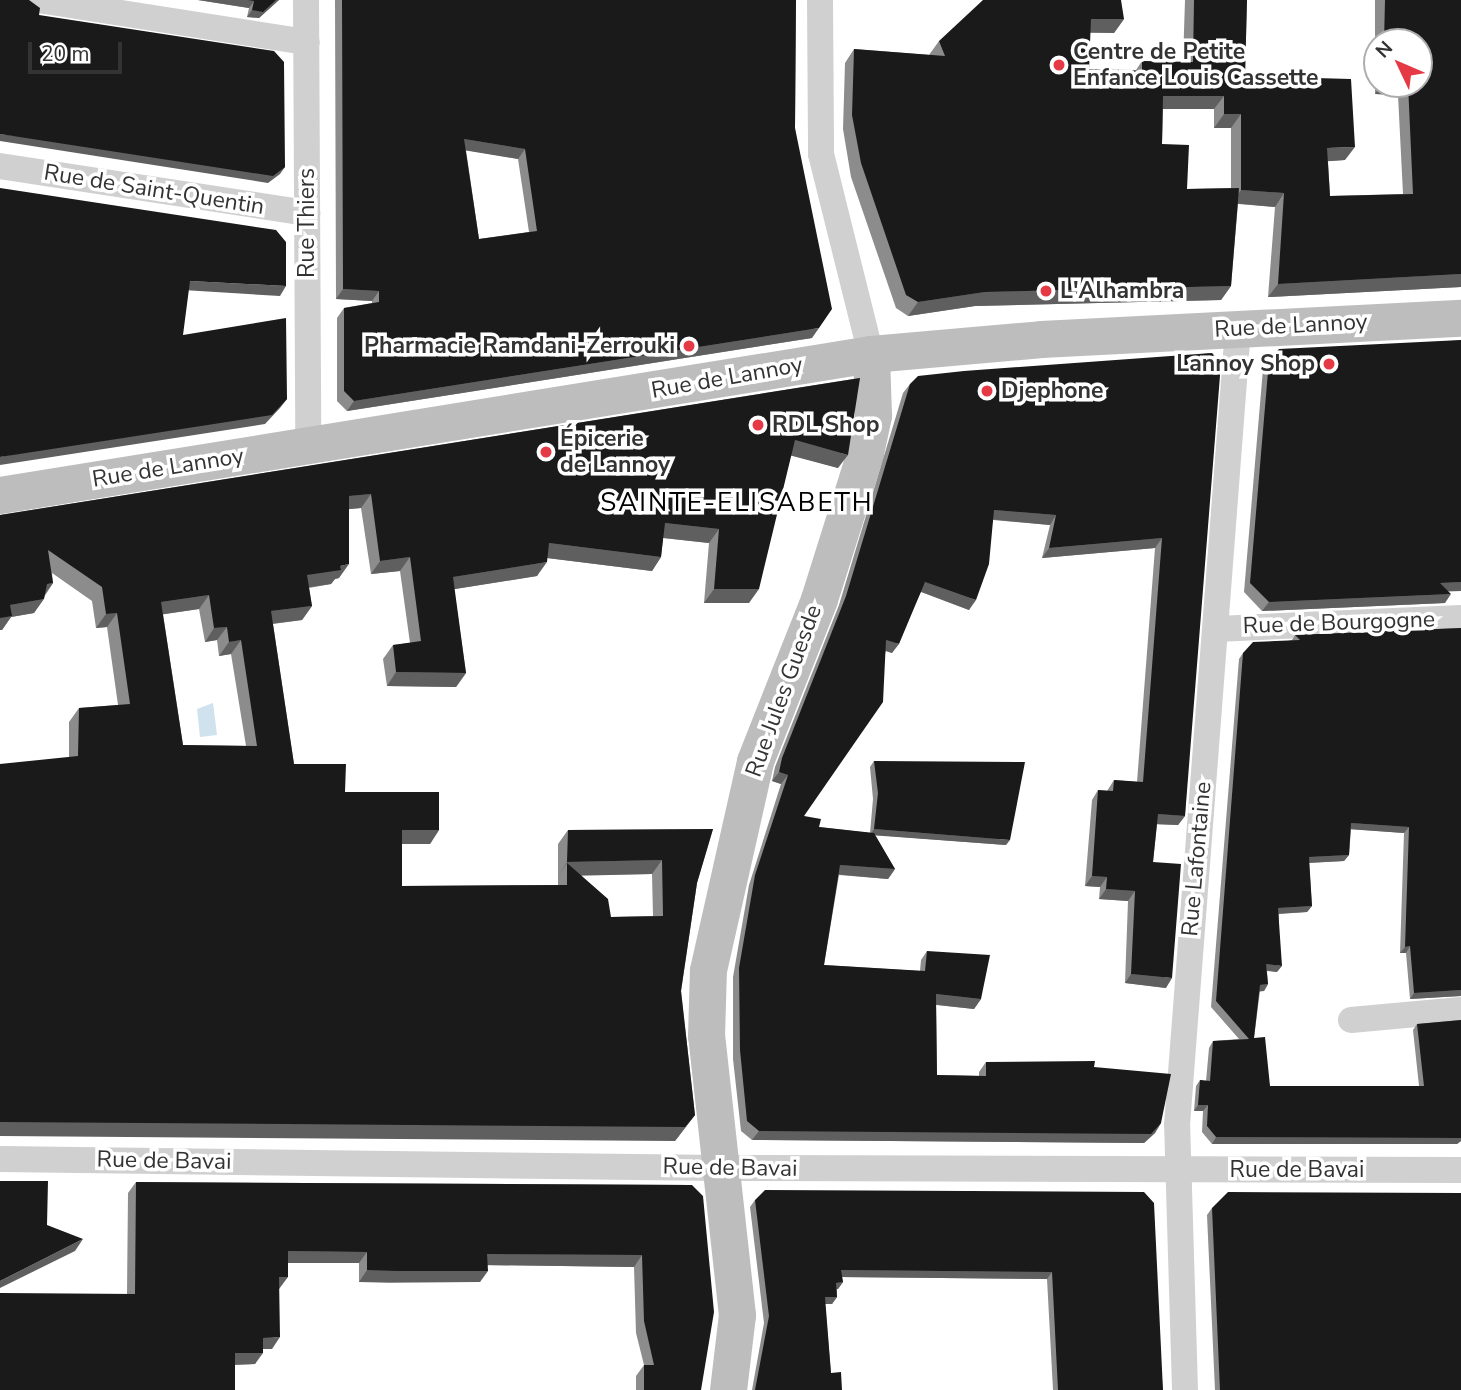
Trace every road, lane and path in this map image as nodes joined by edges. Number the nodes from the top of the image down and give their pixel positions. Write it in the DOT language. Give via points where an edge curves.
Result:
graph roads {
  1 [pos="38,0"];
  2 [pos="306,0"];
  3 [pos="820,0"];
  4 [pos="307,42"];
  5 [pos="0,166"];
  6 [pos="307,213"];
  7 [pos="1461,318"];
  8 [pos="1238,329"];
  9 [pos="871,354"];
  10 [pos="308,446"];
  11 [pos="0,495"];
  12 [pos="1461,618"];
  13 [pos="1217,629"];
  14 [pos="1461,1010"];
  15 [pos="1351,1020"];
  16 [pos="0,1159"];
  17 [pos="720,1168"];
  18 [pos="1461,1170"];
  19 [pos="1176,1171"];
  20 [pos="728,1390"];
  21 [pos="1185,1390"];
  1 -- 4 [label="street"];
  2 -- 4 [label="street, Rue Thiers"];
  3 -- 9 [label="street, Rue Jules Guesde" via="821,154"];
  4 -- 6 [label="street, Rue Thiers"];
  5 -- 6 [label="street, Rue de Saint-Quentin"];
  6 -- 10 [label="street, Rue Thiers"];
  7 -- 8 [label="main road, Rue de Lannoy"];
  8 -- 9 [label="main road, Rue de Lannoy" via="1041,338"];
  8 -- 13 [label="street, Rue Lafontaine"];
  9 -- 10 [label="main road, Rue de Lannoy"];
  9 -- 17 [label="main road, Rue Jules Guesde" via="873,415 865,453 819,599 755,761 712,946 705,1010"];
  10 -- 11 [label="main road, Rue de Lannoy"];
  12 -- 13 [label="street, Rue de Bourgogne"];
  13 -- 19 [label="street, Rue Lafontaine"];
  14 -- 15 [label="street"];
  16 -- 17 [label="street, Rue de Bavai"];
  17 -- 19 [label="street, Rue de Bavai"];
  17 -- 20 [label="main road, Rue Jules Guesde" via="737,1315"];
  18 -- 19 [label="street, Rue de Bavai"];
  19 -- 21 [label="street, Rue Lafontaine"];
}
